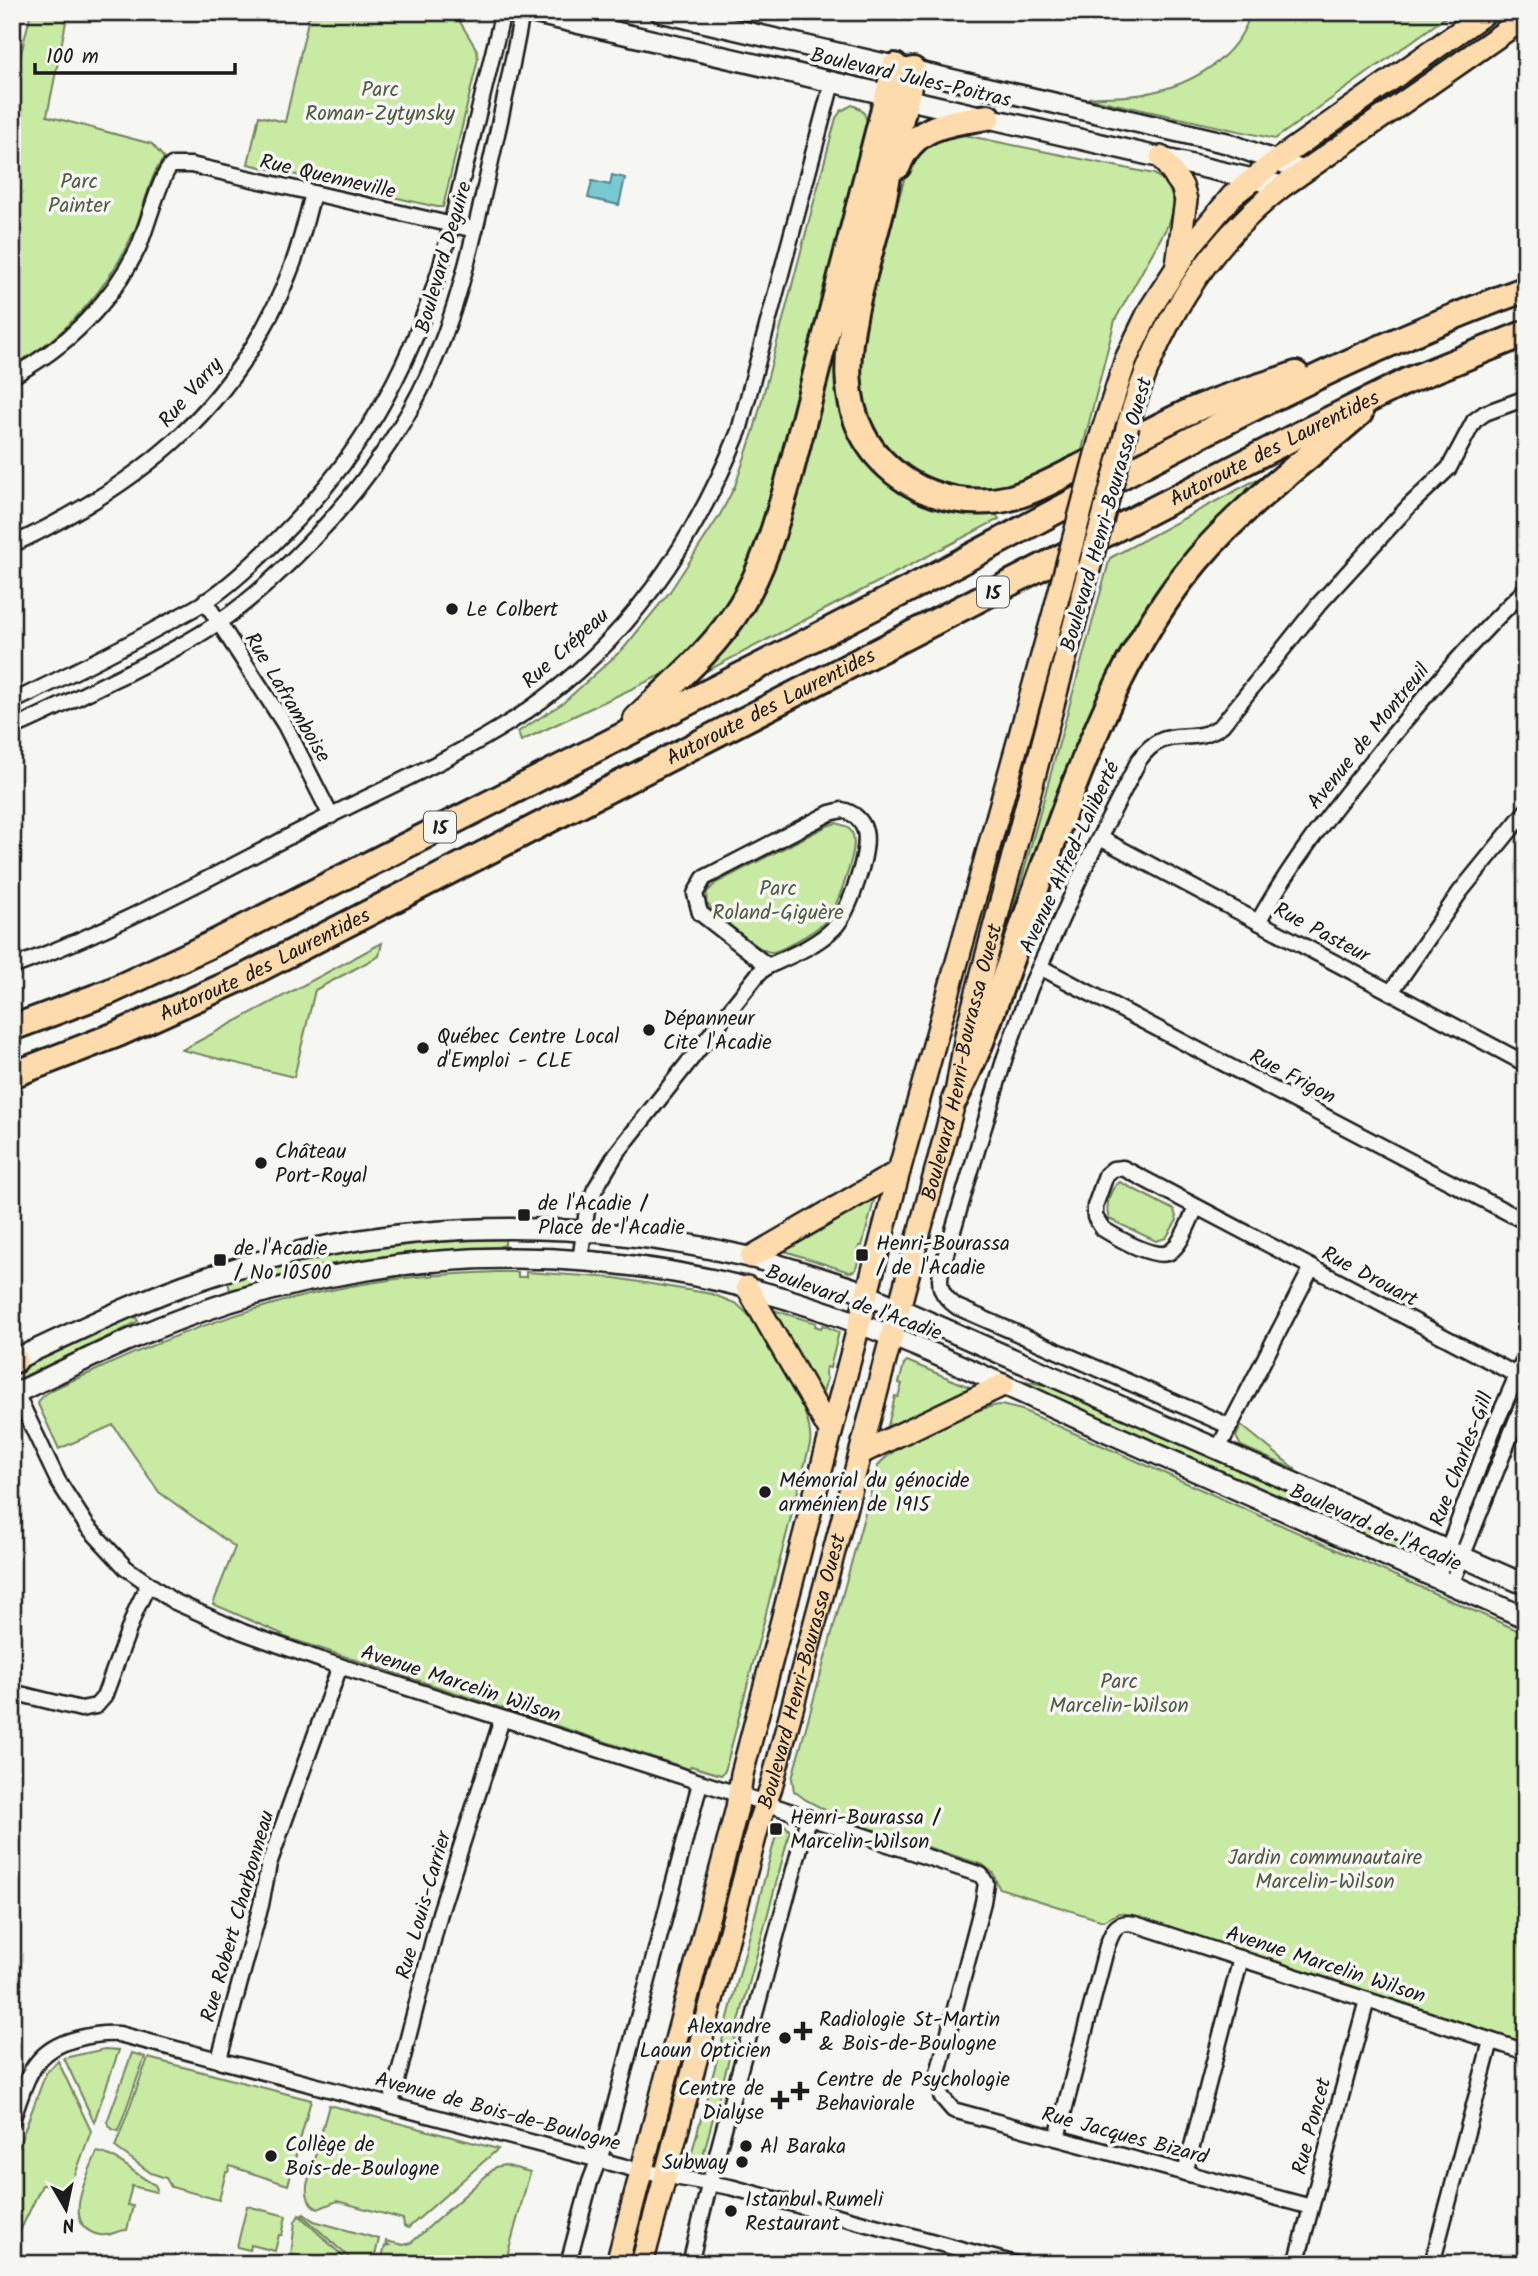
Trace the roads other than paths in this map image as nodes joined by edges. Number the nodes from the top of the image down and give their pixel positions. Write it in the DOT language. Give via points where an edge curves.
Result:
graph roads {
  1 [pos="503,12"];
  2 [pos="522,12"];
  3 [pos="529,12"];
  4 [pos="660,12"];
  5 [pos="1487,12"];
  6 [pos="1526,17"];
  7 [pos="904,68"];
  8 [pos="832,83"];
  9 [pos="897,97"];
  10 [pos="988,117"];
  11 [pos="1161,157"];
  12 [pos="1276,161"];
  13 [pos="1303,171"];
  14 [pos="1252,178"];
  15 [pos="1283,186"];
  16 [pos="313,194"];
  17 [pos="881,213"];
  18 [pos="451,225"];
  19 [pos="475,230"];
  20 [pos="1177,266"];
  21 [pos="1526,289"];
  22 [pos="1438,322"];
  23 [pos="1526,334"];
  24 [pos="12,376"];
  25 [pos="1384,392"];
  26 [pos="1526,398"];
  27 [pos="12,545"];
  28 [pos="1526,589"];
  29 [pos="205,601"];
  30 [pos="218,623"];
  31 [pos="12,702"];
  32 [pos="12,728"];
  33 [pos="616,738"];
  34 [pos="1526,811"];
  35 [pos="331,816"];
  36 [pos="1100,838"];
  37 [pos="1258,922"];
  38 [pos="768,966"];
  39 [pos="12,967"];
  40 [pos="1040,967"];
  41 [pos="1391,992"];
  42 [pos="163,1014"];
  43 [pos="12,1028"];
  44 [pos="1526,1063"];
  45 [pos="12,1075"];
  46 [pos="12,1092"];
  47 [pos="955,1099"];
  48 [pos="899,1171"];
  49 [pos="1196,1208"];
  50 [pos="1526,1222"];
  51 [pos="584,1230"];
  52 [pos="751,1257"];
  53 [pos="580,1261"];
  54 [pos="1311,1269"];
  55 [pos="203,1278"];
  56 [pos="747,1287"];
  57 [pos="867,1295"];
  58 [pos="943,1295"];
  59 [pos="212,1308"];
  60 [pos="898,1308"];
  61 [pos="860,1324"];
  62 [pos="891,1337"];
  63 [pos="1526,1355"];
  64 [pos="13,1360"];
  65 [pos="1521,1378"];
  66 [pos="1003,1385"];
  67 [pos="14,1394"];
  68 [pos="1526,1396"];
  69 [pos="1229,1426"];
  70 [pos="831,1433"];
  71 [pos="1218,1449"];
  72 [pos="861,1453"];
  73 [pos="1455,1554"];
  74 [pos="1444,1582"];
  75 [pos="148,1585"];
  76 [pos="1526,1585"];
  77 [pos="1526,1618"];
  78 [pos="340,1666"];
  79 [pos="12,1692"];
  80 [pos="502,1718"];
  81 [pos="700,1783"];
  82 [pos="739,1795"];
  83 [pos="765,1802"];
  84 [pos="808,1818"];
  85 [pos="986,1886"];
  86 [pos="1241,1958"];
  87 [pos="1367,2000"];
  88 [pos="1491,2041"];
  89 [pos="1526,2052"];
  90 [pos="219,2059"];
  91 [pos="391,2104"];
  92 [pos="12,2120"];
  93 [pos="1057,2138"];
  94 [pos="598,2160"];
  95 [pos="641,2171"];
  96 [pos="1185,2174"];
  97 [pos="665,2176"];
  98 [pos="710,2184"];
  99 [pos="1311,2207"];
  100 [pos="568,2264"];
  101 [pos="617,2264"];
  102 [pos="642,2264"];
  103 [pos="690,2264"];
  104 [pos="1016,2264"];
  105 [pos="1296,2264"];
  106 [pos="1432,2264"];
  1 -- 18 [label="street, Boulevard Deguire"];
  2 -- 19 [label="street, Boulevard Deguire"];
  3 -- 8 [label="main road, Boulevard Jules-Poitras"];
  4 -- 7 [label="main road, Boulevard Jules-Poitras"];
  5 -- 12 [label="main road, Boulevard Henri-Bourassa Ouest"];
  6 -- 13 [label="main road, Boulevard Henri-Bourassa Ouest"];
  7 -- 9 [label="highway"];
  7 -- 12 [label="main road, Boulevard Jules-Poitras" via="1227,143"];
  8 -- 9 [label="main road, Boulevard Jules-Poitras"];
  8 -- 35 [label="street, Rue Crépeau" via="738,431 717,484 670,566 611,639 525,712 471,745"];
  9 -- 10 [label="main road, Boulevard Jules-Poitras"];
  9 -- 17 [label="highway"];
  9 -- 33 [label="highway" via="787,486 757,573 740,607 713,642"];
  10 -- 11 [label="main road, Boulevard Jules-Poitras"];
  10 -- 17 [label="highway" via="939,126 917,138 903,154"];
  11 -- 14 [label="main road, Boulevard Jules-Poitras"];
  11 -- 20 [label="main road" via="1182,186 1185,200"];
  12 -- 13 [label="main road, Boulevard Jules-Poitras"];
  12 -- 14 [label="main road, Boulevard Henri-Bourassa Ouest"];
  13 -- 15 [label="main road, Boulevard Henri-Bourassa Ouest"];
  14 -- 15 [label="main road, Boulevard Jules-Poitras"];
  14 -- 20 [label="main road, Boulevard Henri-Bourassa Ouest"];
  15 -- 47 [label="main road, Boulevard Henri-Bourassa Ouest, bridge" via="1235,229 1205,266 1181,299 1153,353 1128,425 1082,595 967,1030"];
  16 -- 18 [label="street, Rue Quenneville"];
  16 -- 24 [label="street, Rue Quenneville" via="191,165 172,165 164,174 137,249 115,286 65,341"];
  16 -- 27 [label="street, Rue Varry" via="293,265 275,306 255,345 208,407 173,444 134,475"];
  17 -- 22 [label="highway" via="851,333 847,369 851,404 864,437 887,466 913,485 954,499 983,501 1020,495 1189,412"];
  18 -- 19 [label="street, Rue Quenneville"];
  18 -- 29 [label="street, Boulevard Deguire" via="418,332 353,454 256,561"];
  19 -- 30 [label="street, Boulevard Deguire" via="446,332 408,415 383,455 349,500 290,563"];
  20 -- 48 [label="main road, Boulevard Henri-Bourassa Ouest, bridge" via="1150,309 1117,383"];
  21 -- 22 [label="highway, Autoroute des Laurentides / 15"];
  22 -- 33 [label="highway, Autoroute des Laurentides / 15" via="1219,427"];
  23 -- 25 [label="highway, Autoroute des Laurentides / 15"];
  25 -- 42 [label="highway, Autoroute des Laurentides / 15" via="317,940"];
  25 -- 47 [label="highway" via="1224,530 1184,576 1140,640 1086,756 985,1033"];
  26 -- 36 [label="street, Avenue Alfred-Laliberté" via="1474,421 1449,468 1326,596 1222,725 1205,735 1162,739 1148,747"];
  28 -- 37 [label="street, Avenue de Montreuil" via="1388,740 1297,860"];
  29 -- 30 [label="street, Rue Laframboise"];
  29 -- 31 [label="street, Boulevard Deguire" via="97,662"];
  30 -- 32 [label="street, Boulevard Deguire" via="144,665"];
  30 -- 35 [label="street, Rue Laframboise" via="285,725"];
  33 -- 43 [label="highway, Autoroute des Laurentides / 15" via="187,956"];
  34 -- 41 [label="street" via="1460,892"];
  35 -- 39 [label="street, Rue Crépeau" via="140,914"];
  36 -- 37 [label="street, Rue Pasteur"];
  36 -- 40 [label="street, Avenue Alfred-Laliberté"];
  37 -- 41 [label="street, Rue Pasteur"];
  38 -- 38 [label="street" via="824,936 847,912 866,839 863,825 849,812 830,813 711,874 697,887 695,901 700,913"];
  38 -- 51 [label="street" via="616,1154 591,1199"];
  40 -- 50 [label="street, Rue Frigon"];
  40 -- 58 [label="street, Avenue Alfred-Laliberté" via="1005,1058 942,1267 938,1283"];
  41 -- 44 [label="street, Rue Pasteur"];
  42 -- 45 [label="highway, Autoroute des Laurentides / 15"];
  42 -- 46 [label="highway"];
  47 -- 60 [label="main road, Boulevard Henri-Bourassa Ouest"];
  48 -- 52 [label="main road"];
  48 -- 57 [label="main road, Boulevard Henri-Bourassa Ouest"];
  49 -- 49 [label="street, Rue Drouart" via="1120,1168 1106,1175 1094,1213 1102,1229 1161,1255 1174,1248"];
  49 -- 54 [label="street, Rue Drouart"];
  51 -- 52 [label="main road, Boulevard de l'Acadie"];
  51 -- 53 [label="street"];
  51 -- 55 [label="main road, Boulevard de l'Acadie" via="488,1228 405,1233 292,1253"];
  52 -- 57 [label="main road, Boulevard de l'Acadie"];
  53 -- 56 [label="main road, Boulevard de l'Acadie" via="661,1269"];
  53 -- 59 [label="main road, Boulevard de l'Acadie" via="478,1259 389,1266 302,1282"];
  54 -- 65 [label="street, Rue Drouart"];
  54 -- 69 [label="street"];
  55 -- 59 [label="main road"];
  55 -- 64 [label="main road, Boulevard de l'Acadie"];
  56 -- 61 [label="main road, Boulevard de l'Acadie"];
  56 -- 70 [label="main road"];
  57 -- 60 [label="main road, Boulevard de l'Acadie"];
  57 -- 61 [label="main road, Boulevard Henri-Bourassa Ouest"];
  58 -- 69 [label="street, Boulevard de l'Acadie" via="967,1312"];
  59 -- 67 [label="main road, Boulevard de l'Acadie"];
  60 -- 62 [label="main road, Boulevard Henri-Bourassa Ouest"];
  60 -- 71 [label="main road, Boulevard de l'Acadie"];
  61 -- 62 [label="main road, Boulevard de l'Acadie"];
  61 -- 70 [label="main road, Boulevard Henri-Bourassa Ouest"];
  62 -- 66 [label="main road, Boulevard de l'Acadie"];
  62 -- 72 [label="main road, Boulevard Henri-Bourassa Ouest"];
  63 -- 65 [label="street, Rue Charles-Gill"];
  65 -- 73 [label="street, Rue Charles-Gill" via="1472,1482"];
  66 -- 72 [label="main road"];
  66 -- 74 [label="main road, Boulevard de l'Acadie"];
  67 -- 75 [label="street, Avenue Marcelin Wilson" via="74,1509 110,1553"];
  68 -- 73 [label="street, Rue Charles-Gill"];
  69 -- 71 [label="street"];
  70 -- 82 [label="main road, Boulevard Henri-Bourassa Ouest"];
  71 -- 73 [label="main road, Boulevard de l'Acadie"];
  72 -- 83 [label="main road, Boulevard Henri-Bourassa Ouest"];
  73 -- 74 [label="street, Rue Charles-Gill"];
  73 -- 76 [label="main road, Boulevard de l'Acadie"];
  74 -- 77 [label="main road, Boulevard de l'Acadie"];
  75 -- 78 [label="street, Avenue Marcelin Wilson" via="215,1620"];
  75 -- 79 [label="street" via="96,1706 81,1709"];
  78 -- 80 [label="street, Avenue Marcelin Wilson"];
  78 -- 90 [label="street, Rue Robert Charbonneau" via="271,1855"];
  80 -- 81 [label="street, Avenue Marcelin Wilson"];
  80 -- 91 [label="street, Rue Louis-Carrier" via="440,1913"];
  81 -- 82 [label="street, Avenue Marcelin Wilson"];
  81 -- 94 [label="street"];
  82 -- 83 [label="street, Avenue Marcelin Wilson"];
  82 -- 95 [label="main road, Boulevard Henri-Bourassa Ouest"];
  83 -- 84 [label="street, Avenue Marcelin Wilson"];
  83 -- 97 [label="main road, Boulevard Henri-Bourassa Ouest"];
  84 -- 85 [label="street, Avenue Marcelin Wilson" via="973,1871 984,1878"];
  84 -- 98 [label="street"];
  85 -- 93 [label="street, Rue Jacques Bizard" via="938,2072 939,2091 946,2104 958,2112"];
  86 -- 87 [label="street, Avenue Marcelin Wilson"];
  86 -- 93 [label="street, Avenue Marcelin Wilson" via="1131,1923 1114,1929"];
  86 -- 96 [label="street"];
  87 -- 88 [label="street, Avenue Marcelin Wilson"];
  87 -- 99 [label="street, Rue Poncet"];
  88 -- 89 [label="street, Avenue Marcelin Wilson"];
  88 -- 106 [label="street"];
  90 -- 91 [label="street, Avenue de Bois-de-Boulogne"];
  90 -- 92 [label="street, Avenue de Bois-de-Boulogne" via="119,2034 66,2042 34,2064"];
  91 -- 94 [label="street, Avenue de Bois-de-Boulogne"];
  93 -- 96 [label="street, Rue Jacques Bizard"];
  94 -- 95 [label="street, Avenue de Bois-de-Boulogne"];
  94 -- 100 [label="street"];
  95 -- 97 [label="street, Avenue de Bois-de-Boulogne"];
  95 -- 101 [label="main road, Boulevard Henri-Bourassa Ouest"];
  96 -- 99 [label="street, Rue Jacques Bizard"];
  97 -- 98 [label="street, Avenue de Bois-de-Boulogne"];
  97 -- 102 [label="main road, Boulevard Henri-Bourassa Ouest"];
  98 -- 103 [label="street"];
  98 -- 104 [label="street, Avenue de Bois-de-Boulogne"];
  99 -- 105 [label="street, Rue Poncet"];
}
